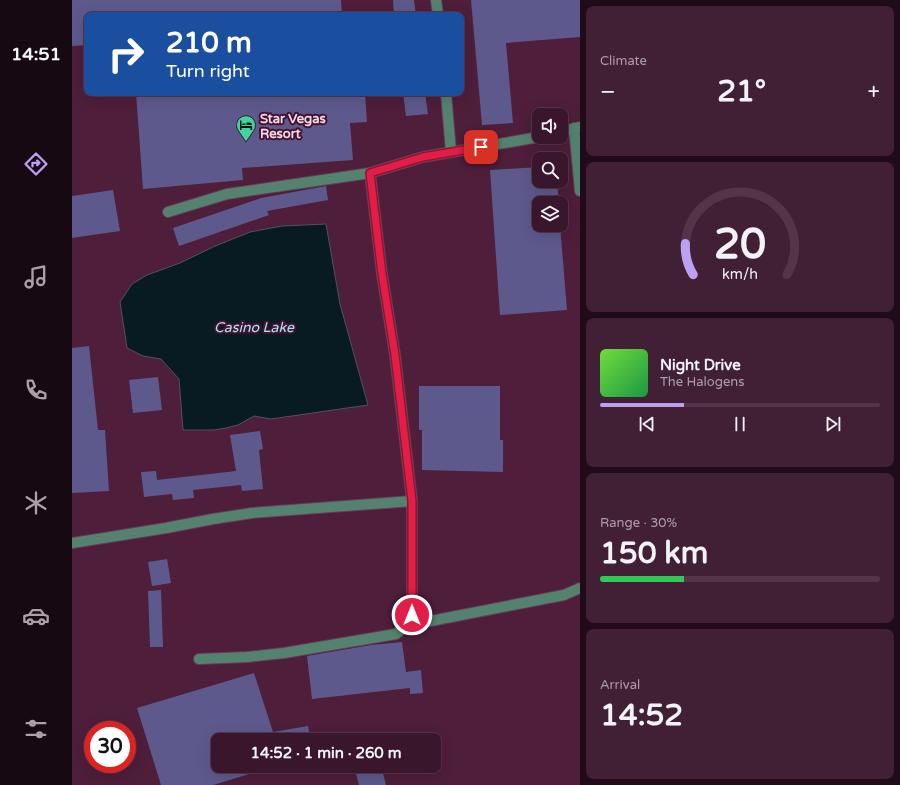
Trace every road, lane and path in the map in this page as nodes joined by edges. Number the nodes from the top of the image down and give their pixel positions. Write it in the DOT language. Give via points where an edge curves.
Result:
graph roads {
  1 [pos="436,0"];
  2 [pos="438,12"];
  3 [pos="446,96"];
  4 [pos="577,128"];
  5 [pos="532,138"];
  6 [pos="451,152"];
  7 [pos="370,173"];
  8 [pos="580,191"];
  9 [pos="168,212"];
  10 [pos="412,501"];
  11 [pos="72,543"];
  12 [pos="580,588"];
  13 [pos="405,626"];
  14 [pos="199,659"];
  1 -- 2 [label="street"];
  3 -- 6 [label="street"];
  4 -- 8 [label="street"];
  5 -- 6 [label="street"];
  6 -- 7 [label="street" via="423,157"];
  7 -- 9 [label="street" via="227,194"];
  7 -- 10 [label="street"];
  10 -- 11 [label="street" via="252,513"];
  10 -- 13 [label="street" via="412,615"];
  12 -- 13 [label="street" via="564,595"];
  13 -- 14 [label="street" via="396,634 284,653"];
}
